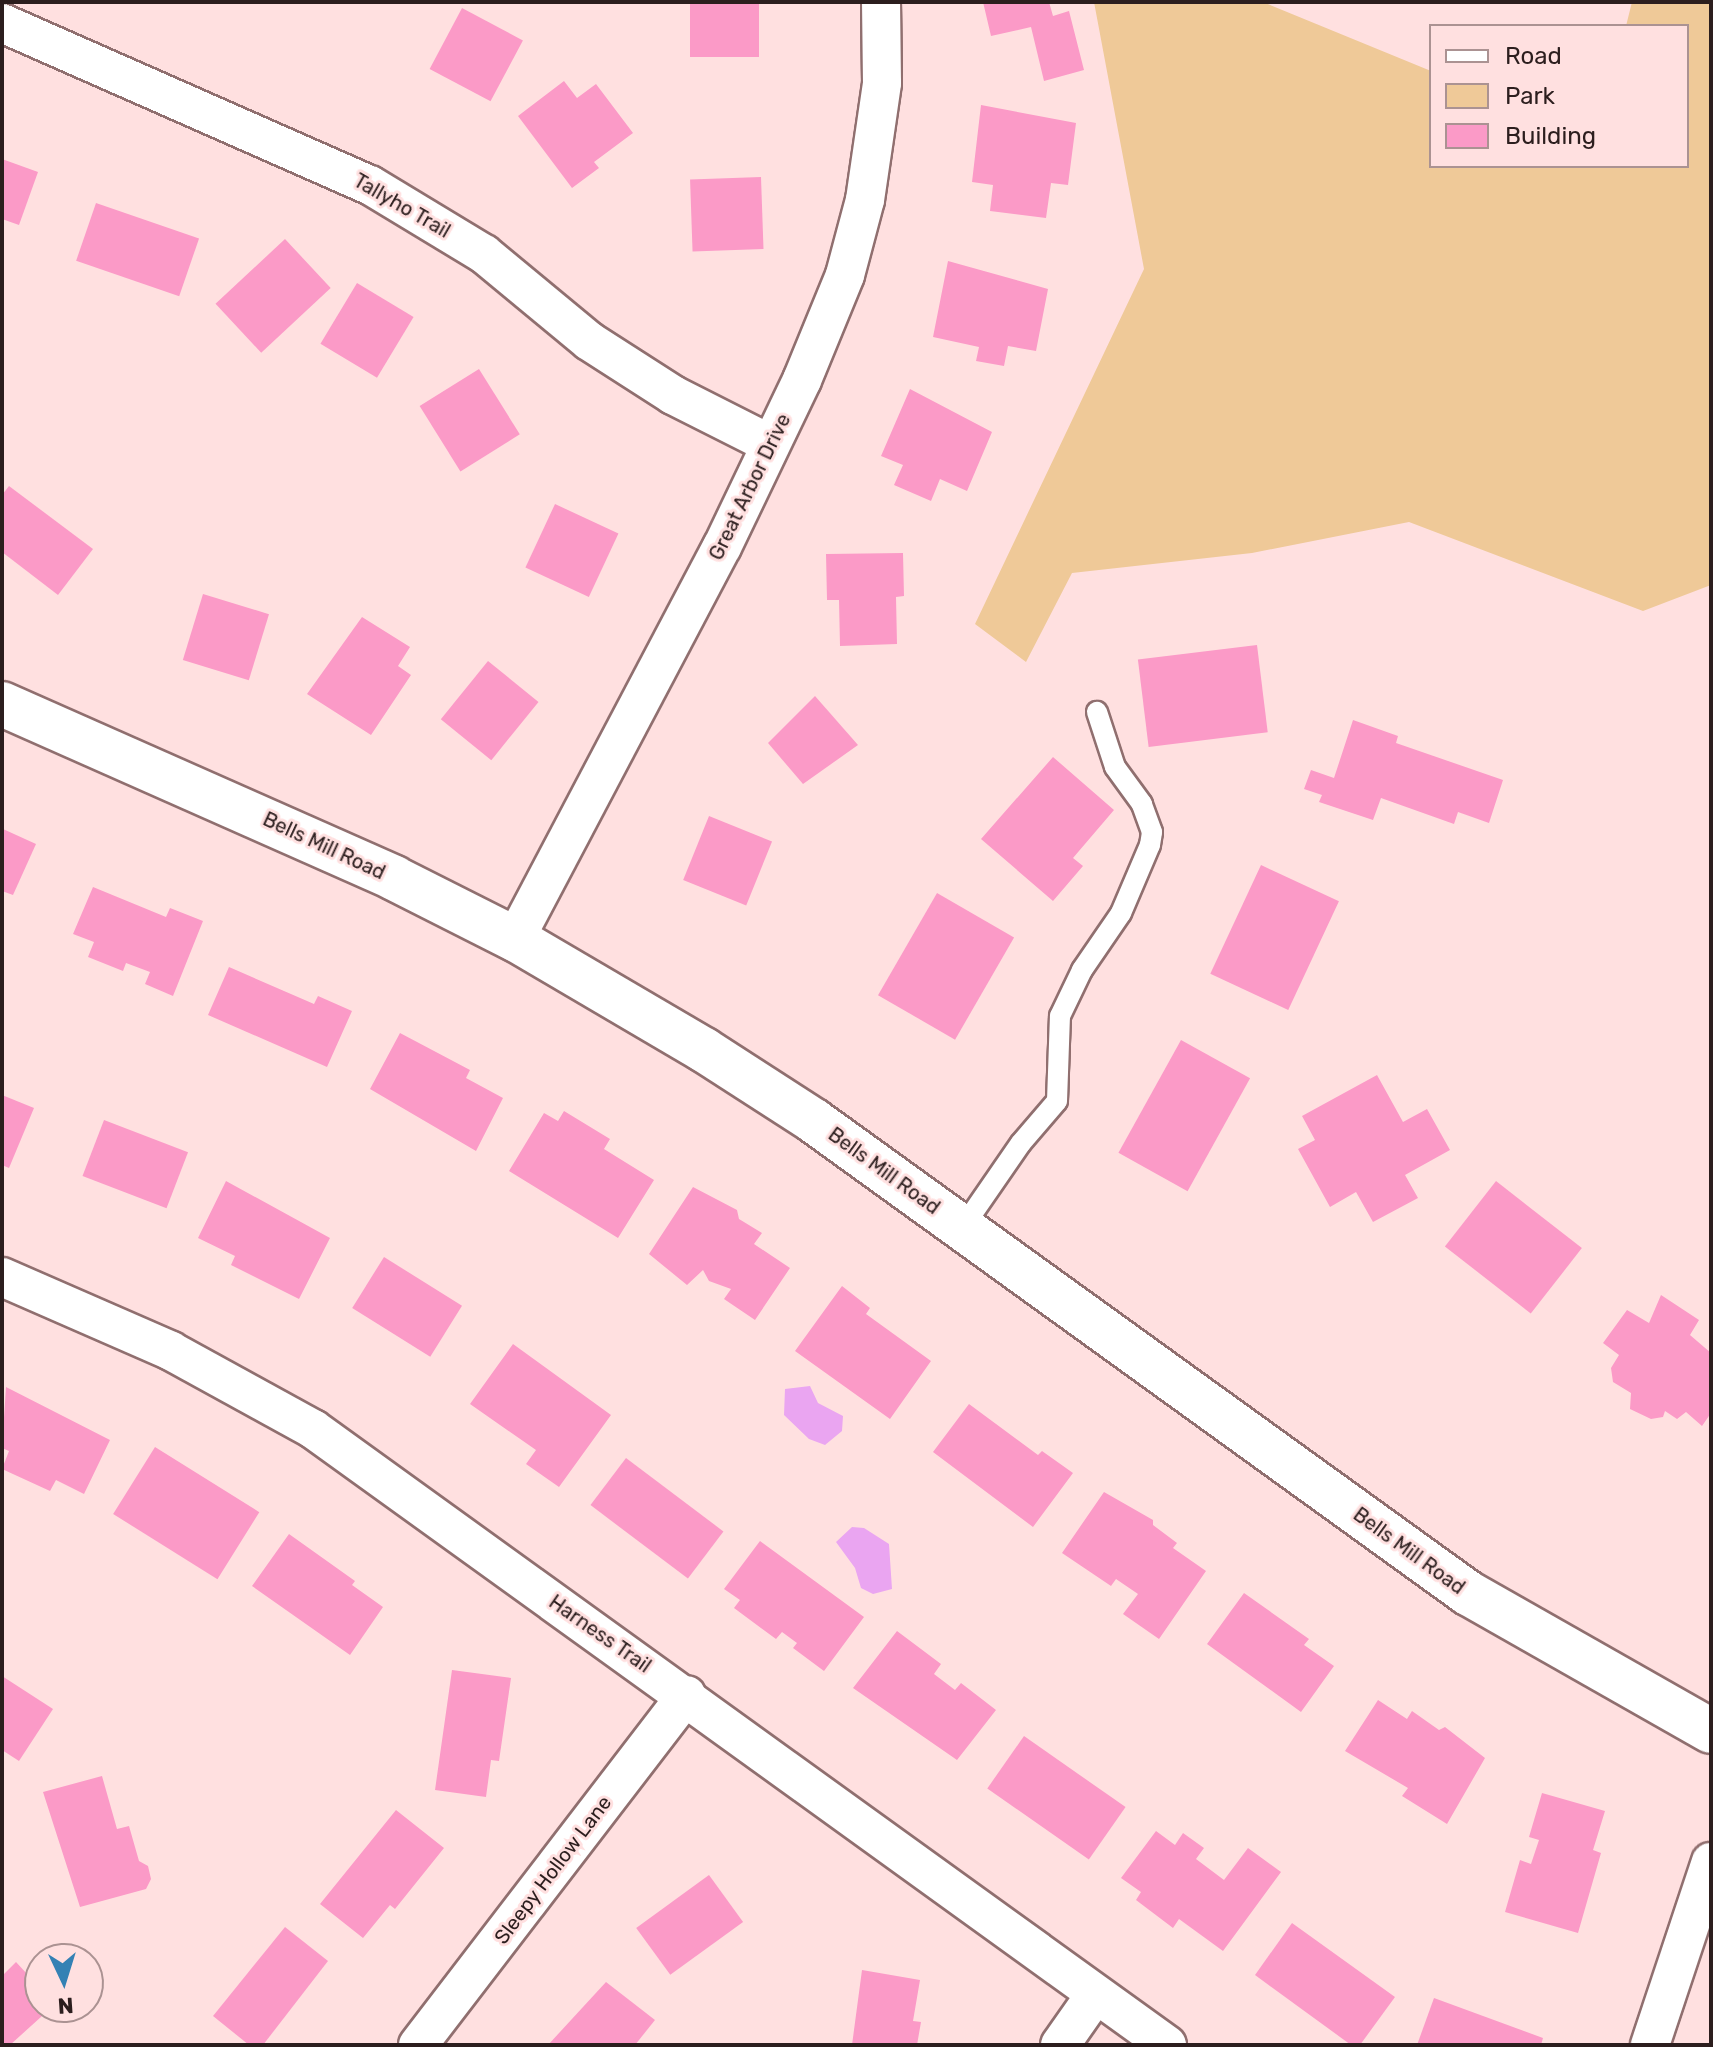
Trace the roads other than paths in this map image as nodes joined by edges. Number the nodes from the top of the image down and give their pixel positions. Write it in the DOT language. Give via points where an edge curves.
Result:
graph roads {
  1 [pos="881,2"];
  2 [pos="2,23"];
  3 [pos="770,444"];
  4 [pos="2,704"];
  5 [pos="1097,712"];
  6 [pos="515,939"];
  7 [pos="963,1227"];
  8 [pos="2,1277"];
  9 [pos="687,1695"];
  10 [pos="1711,1731"];
  11 [pos="1711,1862"];
  12 [pos="1095,1995"];
  13 [pos="418,2045"];
  14 [pos="1060,2045"];
  15 [pos="1167,2045"];
  16 [pos="1650,2045"];
  1 -- 3 [label="street, Great Arbor Drive" via="882,83 865,200 835,302"];
  2 -- 3 [label="street, Tallyho Trail" via="370,185 484,254 589,341 673,395"];
  3 -- 6 [label="street, Great Arbor Drive" via="722,547"];
  4 -- 6 [label="street, Bells Mill Road" via="379,872"];
  5 -- 7 [label="lane" via="1115,767 1142,804 1152,832 1150,845 1121,913 1082,970 1060,1016 1057,1101"];
  6 -- 7 [label="street, Bells Mill Road" via="814,1121"];
  7 -- 10 [label="street, Bells Mill Road" via="1468,1593"];
  8 -- 9 [label="street, Harness Trail" via="171,1351 313,1429"];
  9 -- 12 [label="street, Harness Trail"];
  9 -- 13 [label="street, Sleepy Hollow Lane"];
  11 -- 16 [label="street"];
  12 -- 14 [label="street"];
  12 -- 15 [label="street, Harness Trail"];
}
